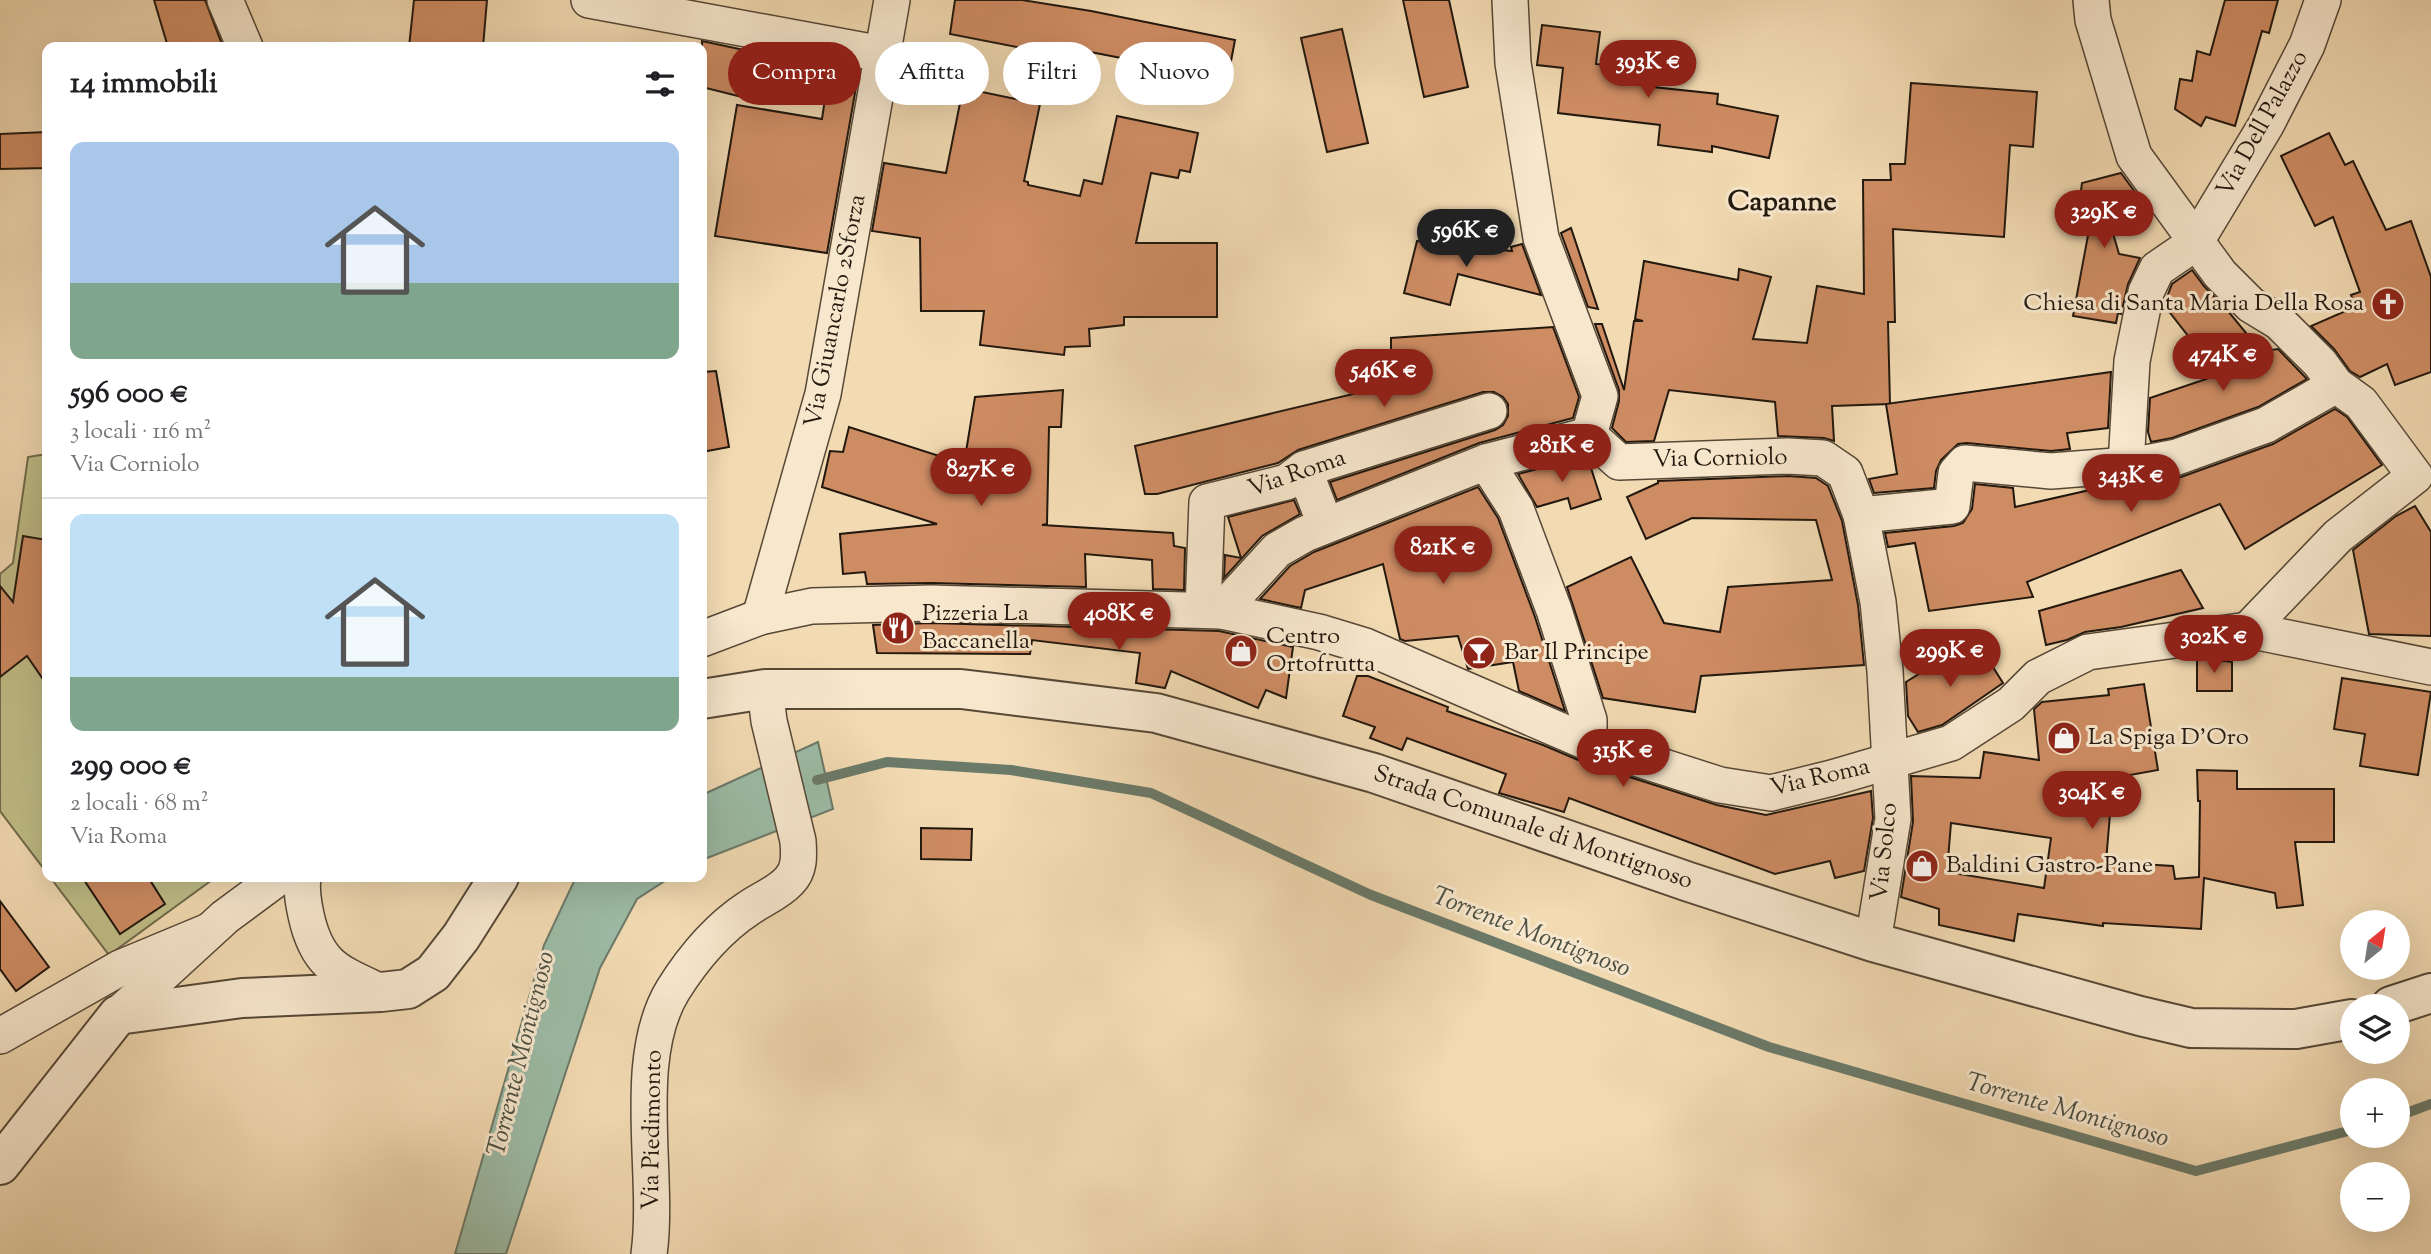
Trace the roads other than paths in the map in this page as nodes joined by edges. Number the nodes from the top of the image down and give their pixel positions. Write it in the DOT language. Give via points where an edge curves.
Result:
graph roads {
  1 [pos="225,0"];
  2 [pos="589,0"];
  3 [pos="892,0"];
  4 [pos="1510,0"];
  5 [pos="2091,0"];
  6 [pos="2323,0"];
  7 [pos="243,42"];
  8 [pos="885,42"];
  9 [pos="875,53"];
  10 [pos="875,99"];
  11 [pos="2195,243"];
  12 [pos="2336,385"];
  13 [pos="1489,411"];
  14 [pos="1589,435"];
  15 [pos="1486,462"];
  16 [pos="2126,465"];
  17 [pos="1304,468"];
  18 [pos="2423,474"];
  19 [pos="1861,515"];
  20 [pos="1325,524"];
  21 [pos="1212,610"];
  22 [pos="760,617"];
  23 [pos="2248,630"];
  24 [pos="707,637"];
  25 [pos="2431,667"];
  26 [pos="707,699"];
  27 [pos="767,705"];
  28 [pos="1589,743"];
  29 [pos="1889,761"];
  30 [pos="273,882"];
  31 [pos="302,882"];
  32 [pos="496,882"];
  33 [pos="209,931"];
  34 [pos="1873,942"];
  35 [pos="382,992"];
  36 [pos="2431,993"];
  37 [pos="2410,1000"];
  38 [pos="118,1015"];
  39 [pos="2340,1021"];
  40 [pos="0,1036"];
  41 [pos="0,1165"];
  42 [pos="649,1254"];
  1 -- 7 [label="street"];
  2 -- 9 [label="street"];
  3 -- 8 [label="street, Via Giuancarlo 2Sforza"];
  4 -- 14 [label="street" via="1513,63 1541,238 1600,396"];
  5 -- 11 [label="street" via="2134,156"];
  6 -- 11 [label="street, Via Dell Palazzo" via="2307,45 2266,125"];
  10 -- 22 [label="street, Via Giuancarlo 2Sforza" via="823,394"];
  11 -- 12 [label="street" via="2251,305 2279,322 2320,363"];
  11 -- 16 [label="street" via="2157,269 2146,292 2132,361"];
  12 -- 16 [label="street" via="2266,425 2177,457"];
  12 -- 18 [label="street" via="2361,403"];
  13 -- 17 [label="street, Via Roma"];
  14 -- 15 [label="street"];
  14 -- 19 [label="street, Via Corniolo" via="1619,462 1823,458 1845,473"];
  15 -- 20 [label="street"];
  15 -- 28 [label="street" via="1516,509 1554,610 1589,720"];
  16 -- 19 [label="street" via="2051,471 1965,463 1956,473 1952,506"];
  17 -- 20 [label="street"];
  17 -- 21 [label="street, Via Roma" via="1287,482 1207,502"];
  18 -- 23 [label="street" via="2338,536"];
  19 -- 29 [label="street, Via Corniolo" via="1878,602"];
  20 -- 21 [label="street" via="1277,550"];
  21 -- 22 [label="street, Via Roma" via="917,604 812,606"];
  21 -- 28 [label="street, Via Roma" via="1364,646"];
  22 -- 24 [label="street, Via Roma"];
  23 -- 25 [label="street, Via Roma"];
  23 -- 29 [label="street, Via Roma" via="2088,652 2038,677 2011,704 1951,743"];
  26 -- 27 [label="street, Strada Comunale di Montignoso"];
  27 -- 34 [label="street, Strada Comunale di Montignoso" via="961,689 1156,713 1374,773"];
  27 -- 42 [label="street, Via Piedimonto" via="799,862 790,880 718,932 694,958 666,1004 650,1070"];
  28 -- 29 [label="street, Via Roma" via="1720,785 1771,793"];
  29 -- 34 [label="street, Via Solco" via="1893,819"];
  30 -- 33 [label="street"];
  31 -- 35 [label="street" via="318,953 339,973"];
  32 -- 35 [label="street" via="433,974 408,989"];
  33 -- 38 [label="street"];
  33 -- 40 [label="street" via="120,968"];
  34 -- 39 [label="street, Strada Comunale di Montignoso" via="2191,1028 2296,1029"];
  35 -- 38 [label="street" via="242,998"];
  36 -- 37 [label="street"];
  38 -- 41 [label="street"];
}
